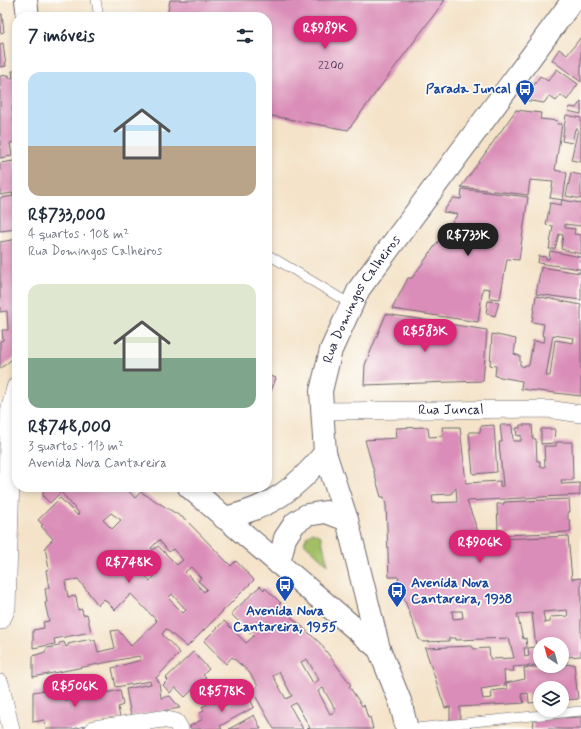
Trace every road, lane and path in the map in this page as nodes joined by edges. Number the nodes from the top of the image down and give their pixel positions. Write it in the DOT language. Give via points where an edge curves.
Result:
graph roads {
  1 [pos="26,0"];
  2 [pos="96,0"];
  3 [pos="573,0"];
  4 [pos="27,12"];
  5 [pos="98,12"];
  6 [pos="272,257"];
  7 [pos="352,304"];
  8 [pos="12,408"];
  9 [pos="321,411"];
  10 [pos="581,414"];
  11 [pos="325,453"];
  12 [pos="195,492"];
  13 [pos="224,518"];
  14 [pos="347,520"];
  15 [pos="279,564"];
  16 [pos="0,619"];
  17 [pos="379,649"];
  18 [pos="0,683"];
  19 [pos="581,711"];
  20 [pos="11,729"];
  21 [pos="94,729"];
  22 [pos="180,729"];
  23 [pos="406,729"];
  1 -- 4 [label="main road"];
  2 -- 5 [label="lane"];
  3 -- 7 [label="main road, Rua Domingos Calheiros" via="359,290"];
  6 -- 7 [label="lane"];
  7 -- 9 [label="main road, Rua Domingos Calheiros" via="331,350 320,391"];
  8 -- 16 [label="street" via="5,608"];
  9 -- 10 [label="street, Rua Juncal" via="548,409"];
  9 -- 11 [label="main road, Rua Domingos Calheiros"];
  11 -- 13 [label="main road" via="306,476 286,493 256,508"];
  11 -- 14 [label="main road, Rua Domingos Calheiros"];
  12 -- 13 [label="main road"];
  13 -- 15 [label="main road"];
  14 -- 15 [label="main road" via="326,512 307,515 295,523 285,538"];
  14 -- 17 [label="main road, Rua Domingos Calheiros"];
  15 -- 17 [label="main road"];
  17 -- 23 [label="main road, Rua Domingos Calheiros" via="400,701"];
  18 -- 20 [label="street"];
  19 -- 23 [label="lane"];
  21 -- 22 [label="street" via="162,719 176,722"];
}
